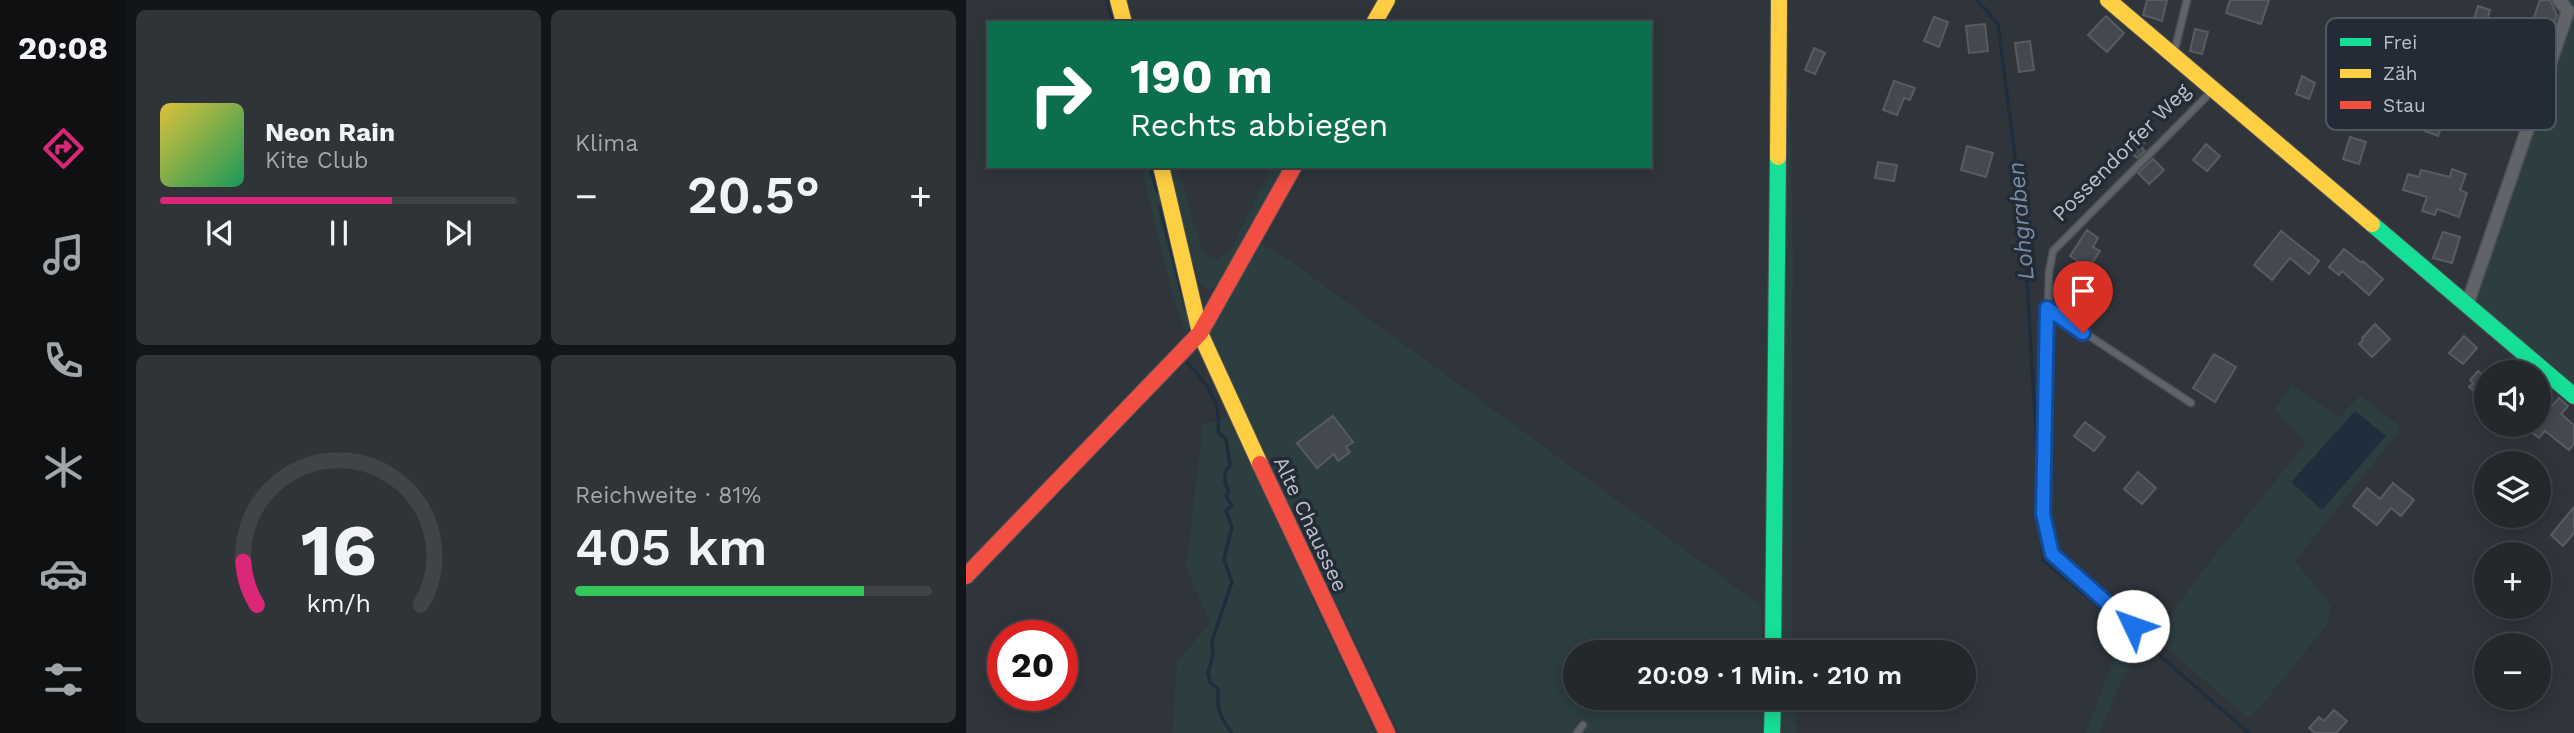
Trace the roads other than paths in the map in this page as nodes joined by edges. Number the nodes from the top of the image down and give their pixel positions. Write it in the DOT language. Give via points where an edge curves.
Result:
graph roads {
  1 [pos="1118,0"];
  2 [pos="1387,0"];
  3 [pos="1779,0"];
  4 [pos="2108,0"];
  5 [pos="2187,0"];
  6 [pos="2559,0"];
  7 [pos="1123,21"];
  8 [pos="1375,21"];
  9 [pos="2556,46"];
  10 [pos="2174,55"];
  11 [pos="2214,89"];
  12 [pos="2527,130"];
  13 [pos="1161,168"];
  14 [pos="1293,168"];
  15 [pos="2467,305"];
  16 [pos="2047,308"];
  17 [pos="1200,332"];
  18 [pos="2574,396"];
  19 [pos="2191,403"];
  20 [pos="966,576"];
  21 [pos="2133,626"];
  22 [pos="1773,640"];
  23 [pos="1773,710"];
  24 [pos="1583,725"];
  25 [pos="1387,733"];
  26 [pos="1577,733"];
  27 [pos="1772,733"];
  1 -- 7 [label="street"];
  2 -- 8 [label="street"];
  3 -- 22 [label="street"];
  4 -- 10 [label="street, Possendorfer Weg"];
  5 -- 10 [label="lane"];
  6 -- 9 [label="street" via="2568,11"];
  10 -- 11 [label="street, Possendorfer Weg"];
  11 -- 15 [label="street, Possendorfer Weg"];
  11 -- 16 [label="lane, Possendorfer Weg" via="2053,251"];
  12 -- 15 [label="street"];
  13 -- 17 [label="street, Alte Chaussee"];
  14 -- 17 [label="street"];
  15 -- 18 [label="street, Possendorfer Weg"];
  16 -- 19 [label="lane"];
  16 -- 21 [label="lane, Possendorfer Weg" via="2043,514 2052,554"];
  17 -- 20 [label="street"];
  17 -- 25 [label="street, Alte Chaussee"];
  23 -- 27 [label="street"];
  24 -- 26 [label="lane"];
}
